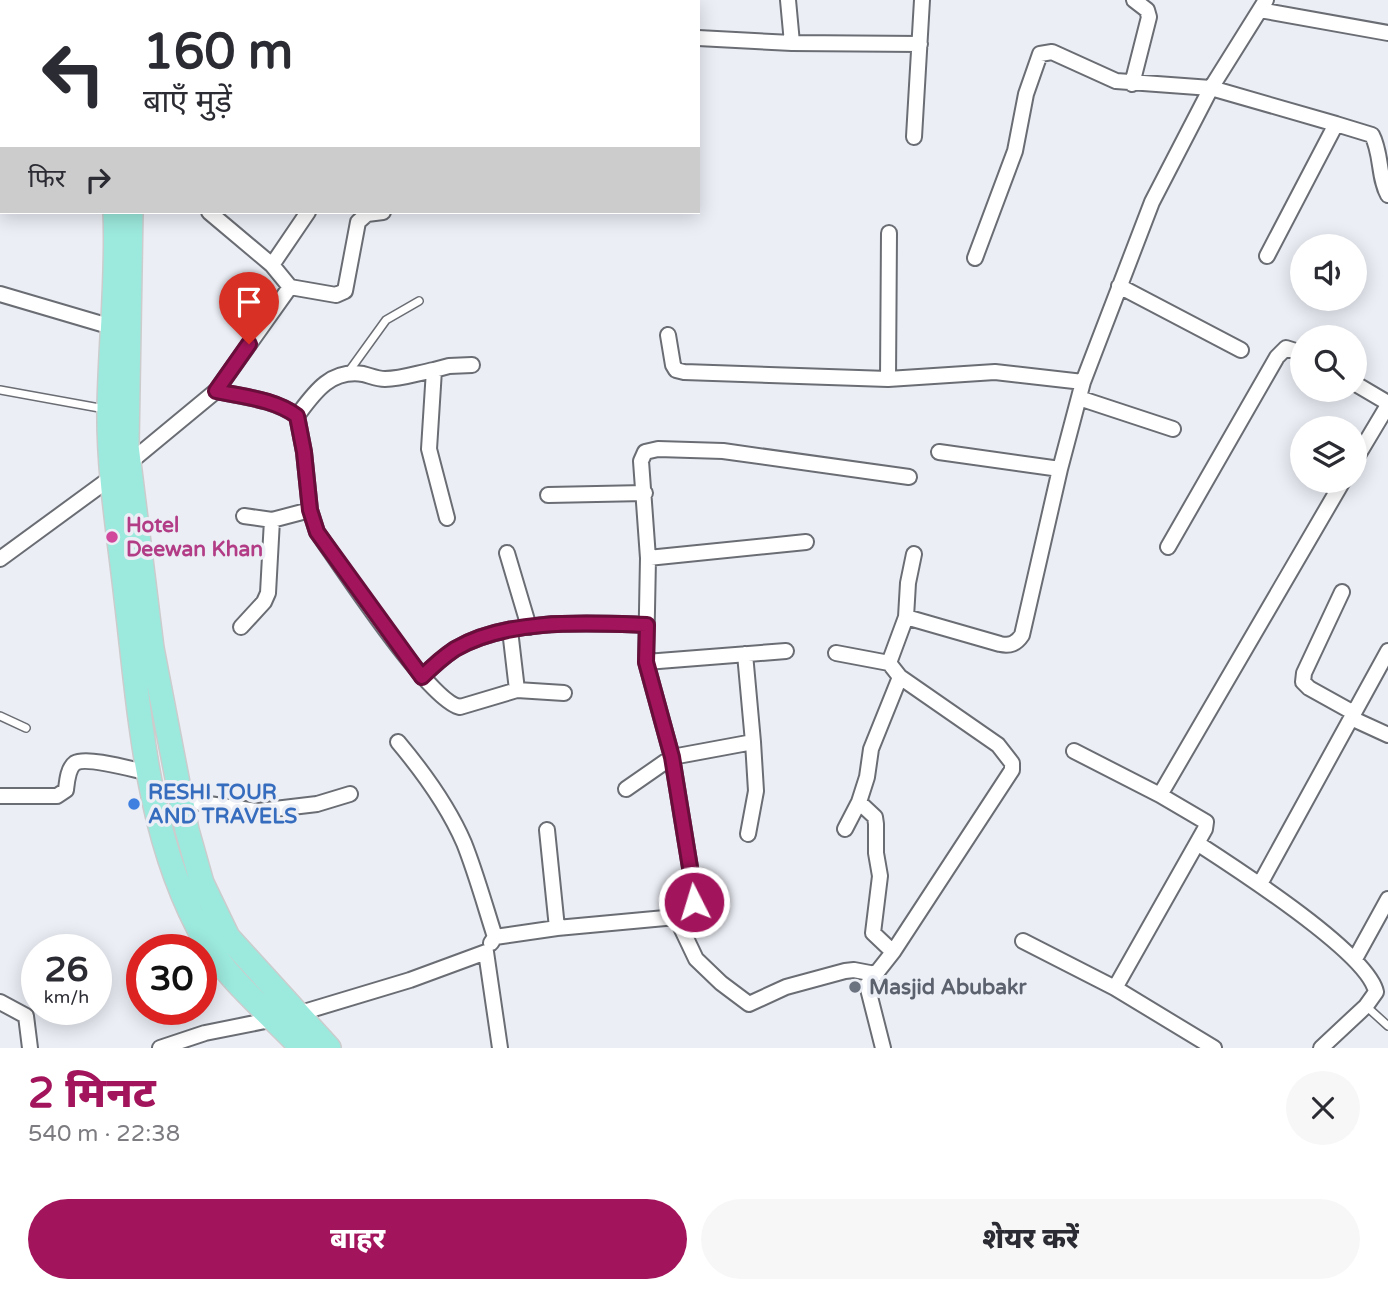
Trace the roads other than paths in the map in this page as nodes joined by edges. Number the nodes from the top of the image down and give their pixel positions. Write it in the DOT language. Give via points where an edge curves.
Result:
graph roads {
  1 [pos="788,0"];
  2 [pos="922,0"];
  3 [pos="1133,0"];
  4 [pos="1263,5"];
  5 [pos="1388,33"];
  6 [pos="700,38"];
  7 [pos="792,43"];
  8 [pos="920,44"];
  9 [pos="1132,84"];
  10 [pos="1211,88"];
  11 [pos="1336,124"];
  12 [pos="914,137"];
  13 [pos="1388,195"];
  14 [pos="115,214"];
  15 [pos="131,214"];
  16 [pos="211,214"];
  17 [pos="307,214"];
  18 [pos="373,214"];
  19 [pos="889,233"];
  20 [pos="1267,256"];
  21 [pos="975,258"];
  22 [pos="272,265"];
  23 [pos="1119,286"];
  24 [pos="290,287"];
  25 [pos="0,294"];
  26 [pos="419,301"];
  27 [pos="112,327"];
  28 [pos="668,335"];
  29 [pos="1290,349"];
  30 [pos="1241,350"];
  31 [pos="472,365"];
  32 [pos="434,370"];
  33 [pos="346,374"];
  34 [pos="888,379"];
  35 [pos="1083,382"];
  36 [pos="0,390"];
  37 [pos="216,391"];
  38 [pos="1367,391"];
  39 [pos="1079,398"];
  40 [pos="1388,404"];
  41 [pos="109,410"];
  42 [pos="297,416"];
  43 [pos="1174,429"];
  44 [pos="1367,440"];
  45 [pos="939,452"];
  46 [pos="120,469"];
  47 [pos="1059,469"];
  48 [pos="909,477"];
  49 [pos="645,493"];
  50 [pos="1336,493"];
  51 [pos="548,495"];
  52 [pos="310,510"];
  53 [pos="244,516"];
  54 [pos="447,518"];
  55 [pos="272,520"];
  56 [pos="806,541"];
  57 [pos="1168,547"];
  58 [pos="507,553"];
  59 [pos="914,554"];
  60 [pos="0,558"];
  61 [pos="648,558"];
  62 [pos="1342,592"];
  63 [pos="906,617"];
  64 [pos="647,625"];
  65 [pos="241,627"];
  66 [pos="529,628"];
  67 [pos="510,630"];
  68 [pos="786,651"];
  69 [pos="1388,651"];
  70 [pos="836,653"];
  71 [pos="745,654"];
  72 [pos="646,662"];
  73 [pos="889,663"];
  74 [pos="422,677"];
  75 [pos="900,677"];
  76 [pos="517,690"];
  77 [pos="564,693"];
  78 [pos="0,716"];
  79 [pos="1353,716"];
  80 [pos="26,728"];
  81 [pos="1388,735"];
  82 [pos="398,742"];
  83 [pos="753,742"];
  84 [pos="1074,751"];
  85 [pos="672,757"];
  86 [pos="149,773"];
  87 [pos="626,789"];
  88 [pos="349,793"];
  89 [pos="1160,795"];
  90 [pos="0,796"];
  91 [pos="181,800"];
  92 [pos="859,802"];
  93 [pos="845,829"];
  94 [pos="547,830"];
  95 [pos="748,834"];
  96 [pos="1197,843"];
  97 [pos="1260,884"];
  98 [pos="1388,899"];
  99 [pos="676,918"];
  100 [pos="556,928"];
  101 [pos="495,937"];
  102 [pos="1023,941"];
  103 [pos="486,952"];
  104 [pos="893,952"];
  105 [pos="1354,959"];
  106 [pos="875,974"];
  107 [pos="1115,988"];
  108 [pos="0,1002"];
  109 [pos="1366,1006"];
  110 [pos="286,1017"];
  111 [pos="1388,1026"];
  112 [pos="205,1033"];
  113 [pos="30,1048"];
  114 [pos="160,1048"];
  115 [pos="209,1048"];
  116 [pos="302,1048"];
  117 [pos="329,1048"];
  118 [pos="500,1048"];
  119 [pos="883,1048"];
  120 [pos="1213,1048"];
  121 [pos="1321,1048"];
  1 -- 7 [label="street"];
  2 -- 8 [label="street"];
  3 -- 9 [label="street" via="1149,17"];
  4 -- 5 [label="street"];
  4 -- 10 [label="street"];
  6 -- 7 [label="street"];
  7 -- 8 [label="street"];
  8 -- 12 [label="street"];
  9 -- 10 [label="street"];
  9 -- 21 [label="street" via="1052,52 1040,54 1026,94 1015,151"];
  10 -- 11 [label="street"];
  10 -- 23 [label="street" via="1152,202"];
  11 -- 13 [label="street" via="1372,135"];
  11 -- 20 [label="street"];
  14 -- 27 [label="main road"];
  15 -- 46 [label="main road" via="127,446"];
  16 -- 22 [label="street"];
  17 -- 22 [label="street"];
  18 -- 24 [label="street" via="358,222 345,291 336,295"];
  19 -- 34 [label="street"];
  22 -- 24 [label="street"];
  23 -- 30 [label="street"];
  23 -- 35 [label="street"];
  24 -- 37 [label="street"];
  25 -- 27 [label="street"];
  26 -- 33 [label="lane" via="386,320"];
  27 -- 41 [label="main road"];
  28 -- 34 [label="street" via="673,366 679,371"];
  29 -- 57 [label="street" via="1281,351"];
  31 -- 32 [label="street"];
  32 -- 33 [label="street" via="390,379"];
  32 -- 54 [label="street" via="429,449"];
  33 -- 42 [label="street" via="325,382"];
  34 -- 35 [label="street" via="995,372"];
  35 -- 39 [label="street"];
  36 -- 41 [label="lane"];
  37 -- 42 [label="street" via="272,402"];
  37 -- 46 [label="street"];
  38 -- 40 [label="street"];
  39 -- 43 [label="street"];
  39 -- 47 [label="street"];
  40 -- 44 [label="street"];
  41 -- 46 [label="main road"];
  42 -- 52 [label="street"];
  45 -- 47 [label="street"];
  46 -- 60 [label="street"];
  46 -- 86 [label="main road"];
  46 -- 91 [label="main road"];
  47 -- 63 [label="street" via="1017,642 1000,644"];
  48 -- 49 [label="street" via="723,451 650,450 641,461"];
  49 -- 51 [label="street"];
  49 -- 61 [label="street"];
  50 -- 89 [label="street"];
  52 -- 55 [label="street"];
  52 -- 74 [label="street" via="317,532"];
  53 -- 55 [label="street"];
  55 -- 65 [label="street" via="268,593"];
  56 -- 61 [label="street"];
  58 -- 66 [label="street"];
  59 -- 63 [label="street"];
  61 -- 64 [label="street"];
  62 -- 79 [label="street" via="1303,682"];
  63 -- 73 [label="street"];
  64 -- 66 [label="street"];
  64 -- 72 [label="street"];
  66 -- 67 [label="street"];
  67 -- 74 [label="street" via="461,646"];
  67 -- 76 [label="street"];
  68 -- 71 [label="street"];
  69 -- 79 [label="street"];
  70 -- 73 [label="street"];
  71 -- 72 [label="street"];
  71 -- 83 [label="street"];
  72 -- 85 [label="street"];
  73 -- 75 [label="street"];
  74 -- 76 [label="street" via="460,707"];
  75 -- 92 [label="street" via="871,749"];
  75 -- 104 [label="street" via="998,745 1012,770"];
  76 -- 77 [label="street"];
  78 -- 80 [label="lane"];
  79 -- 81 [label="street"];
  79 -- 97 [label="street"];
  82 -- 101 [label="street" via="427,777 453,821"];
  83 -- 85 [label="street"];
  83 -- 95 [label="street" via="756,791"];
  84 -- 89 [label="street"];
  85 -- 87 [label="street"];
  85 -- 99 [label="street" via="694,892 692,908"];
  86 -- 90 [label="street" via="85,761 73,765 66,790 57,796"];
  86 -- 110 [label="main road" via="152,798 184,902 208,946 239,984"];
  88 -- 91 [label="street" via="317,804 258,811"];
  89 -- 96 [label="street" via="1206,822"];
  91 -- 110 [label="main road" via="202,883 228,937"];
  92 -- 93 [label="street"];
  92 -- 104 [label="street" via="876,824 879,891 873,933"];
  94 -- 100 [label="street"];
  96 -- 97 [label="street"];
  96 -- 107 [label="street"];
  97 -- 105 [label="street"];
  98 -- 105 [label="street"];
  99 -- 100 [label="street"];
  99 -- 106 [label="street" via="696,959 749,1004 786,986 845,971"];
  100 -- 101 [label="street"];
  101 -- 103 [label="street"];
  102 -- 107 [label="street"];
  103 -- 110 [label="street"];
  103 -- 118 [label="street"];
  104 -- 106 [label="street"];
  105 -- 109 [label="street" via="1376,989"];
  106 -- 119 [label="street" via="867,990"];
  107 -- 120 [label="street"];
  108 -- 113 [label="street" via="26,1016"];
  109 -- 111 [label="lane"];
  109 -- 121 [label="street"];
  110 -- 112 [label="street"];
  110 -- 116 [label="main road"];
  110 -- 117 [label="main road"];
  112 -- 114 [label="street"];
  112 -- 115 [label="street"];
}
